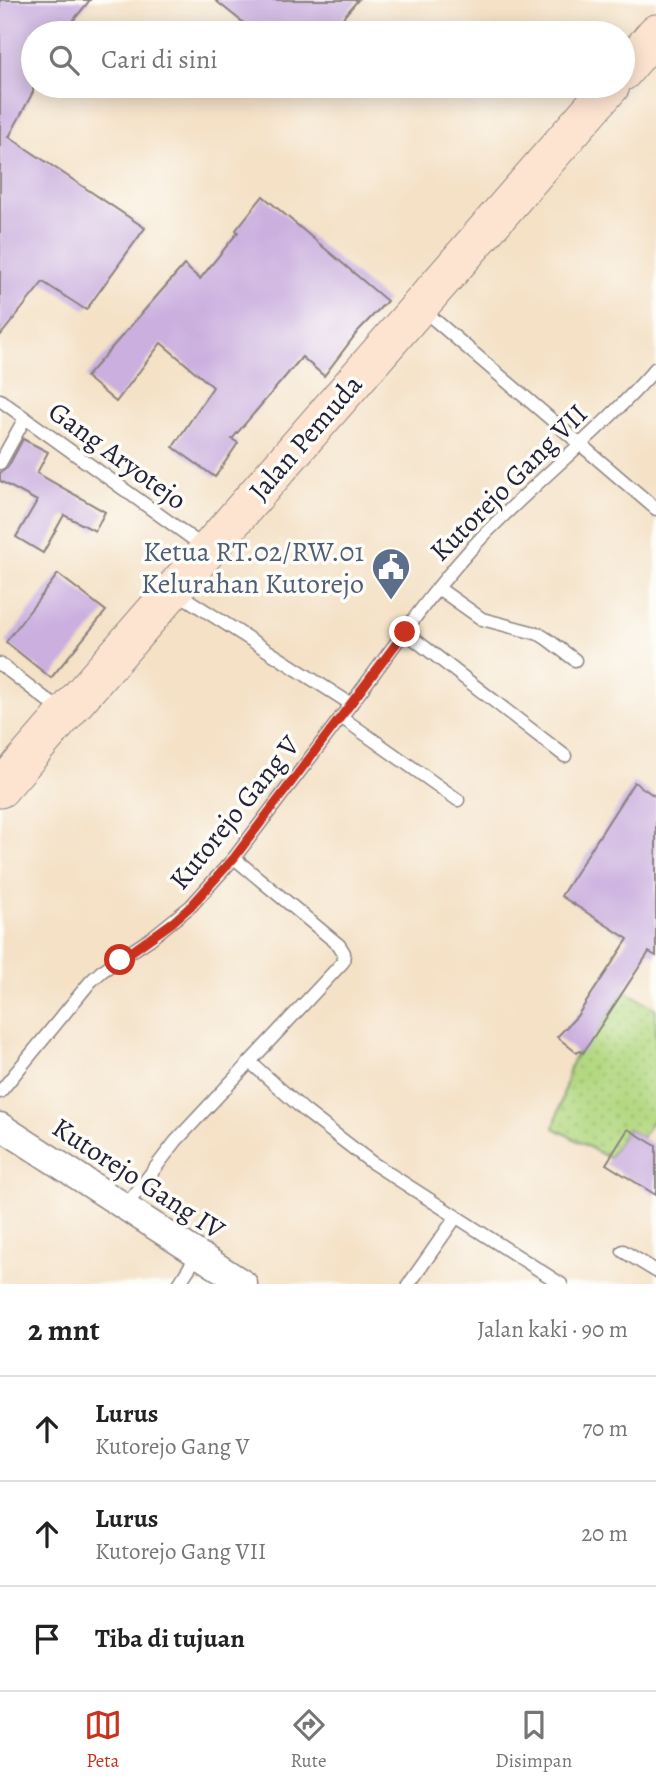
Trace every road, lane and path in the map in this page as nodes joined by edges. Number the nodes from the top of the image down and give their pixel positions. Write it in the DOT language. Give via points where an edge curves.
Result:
graph roads {
  1 [pos="656,33"];
  2 [pos="635,58"];
  3 [pos="601,98"];
  4 [pos="419,306"];
  5 [pos="656,368"];
  6 [pos="0,400"];
  7 [pos="25,418"];
  8 [pos="580,444"];
  9 [pos="0,463"];
  10 [pos="656,509"];
  11 [pos="208,549"];
  12 [pos="438,588"];
  13 [pos="173,590"];
  14 [pos="405,632"];
  15 [pos="575,660"];
  16 [pos="0,664"];
  17 [pos="351,704"];
  18 [pos="65,714"];
  19 [pos="341,717"];
  20 [pos="565,756"];
  21 [pos="0,789"];
  22 [pos="458,800"];
  23 [pos="234,858"];
  24 [pos="250,1062"];
  25 [pos="0,1092"];
  26 [pos="0,1126"];
  27 [pos="125,1207"];
  28 [pos="456,1217"];
  29 [pos="624,1251"];
  30 [pos="198,1254"];
  31 [pos="656,1270"];
  32 [pos="179,1284"];
  33 [pos="244,1284"];
  34 [pos="409,1284"];
  35 [pos="561,1284"];
  1 -- 2 [label="main road"];
  3 -- 4 [label="main road, Jalan Pemuda"];
  4 -- 8 [label="lane"];
  4 -- 11 [label="main road, Jalan Pemuda"];
  5 -- 8 [label="lane, Kutorejo Gang VII"];
  6 -- 7 [label="lane, Gang Aryotejo"];
  7 -- 9 [label="lane"];
  7 -- 11 [label="lane, Gang Aryotejo"];
  8 -- 10 [label="lane"];
  8 -- 12 [label="lane, Kutorejo Gang VII" via="490,529"];
  11 -- 13 [label="main road, Jalan Pemuda"];
  12 -- 14 [label="lane, Kutorejo Gang VII"];
  12 -- 15 [label="lane" via="482,618 539,634"];
  13 -- 17 [label="lane"];
  13 -- 18 [label="main road, Jalan Pemuda"];
  14 -- 17 [label="lane, Kutorejo Gang VII"];
  14 -- 20 [label="lane"];
  16 -- 18 [label="lane"];
  17 -- 19 [label="lane, Kutorejo Gang V"];
  18 -- 21 [label="main road, Jalan Pemuda"];
  19 -- 22 [label="lane"];
  19 -- 23 [label="lane, Kutorejo Gang V"];
  23 -- 24 [label="lane" via="339,944 344,953 343,962"];
  23 -- 25 [label="lane, Kutorejo Gang V" via="173,922 90,981"];
  24 -- 27 [label="lane" via="176,1141"];
  24 -- 28 [label="lane" via="371,1162"];
  26 -- 27 [label="street, Kutorejo Gang IV"];
  27 -- 30 [label="street, Kutorejo Gang IV"];
  28 -- 34 [label="lane"];
  28 -- 35 [label="lane"];
  29 -- 31 [label="lane"];
  30 -- 32 [label="lane"];
  30 -- 33 [label="street, Kutorejo Gang IV"];
}
